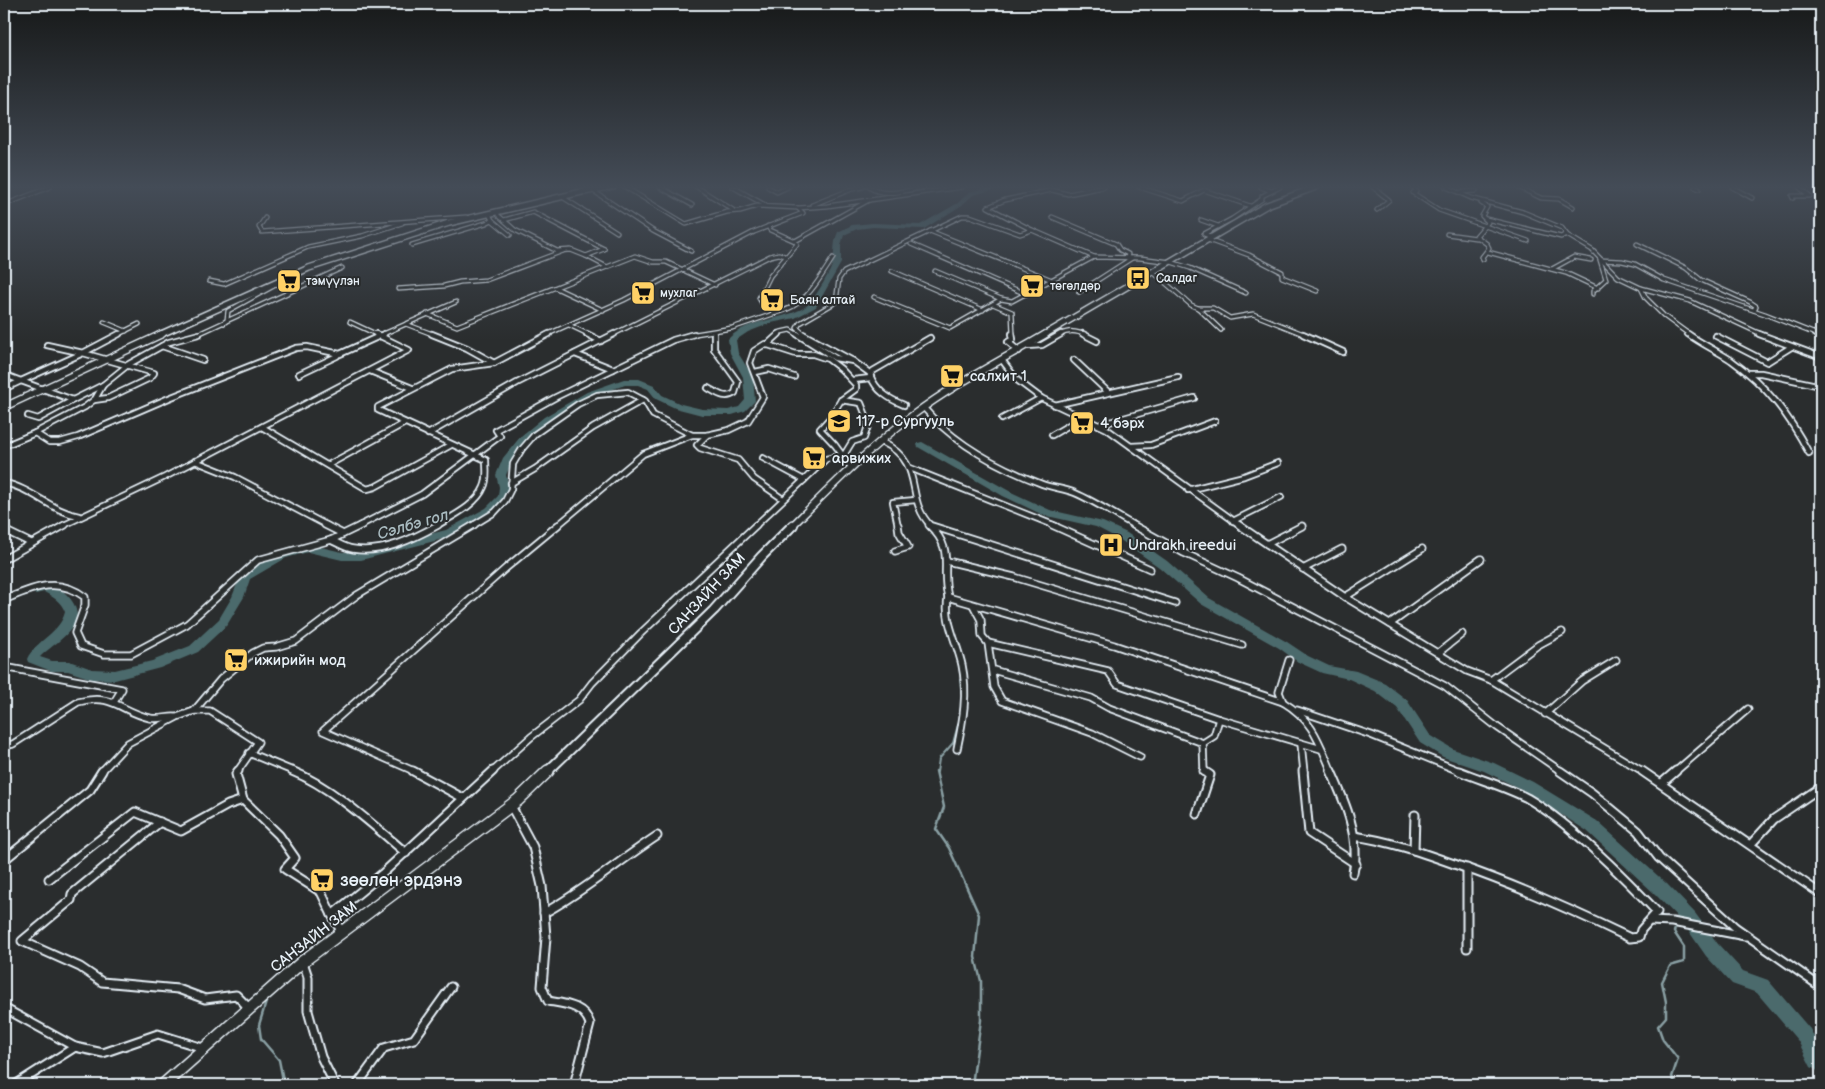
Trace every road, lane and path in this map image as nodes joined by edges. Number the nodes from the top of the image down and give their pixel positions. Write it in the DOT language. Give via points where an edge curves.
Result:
graph roads {
  1 [pos="353,238"];
  2 [pos="402,238"];
  3 [pos="435,238"];
  4 [pos="528,238"];
  5 [pos="583,238"];
  6 [pos="666,238"];
  7 [pos="743,238"];
  8 [pos="790,238"];
  9 [pos="799,238"];
  10 [pos="916,238"];
  11 [pos="947,238"];
  12 [pos="1051,238"];
  13 [pos="1101,238"];
  14 [pos="1476,238"];
  15 [pos="1521,238"];
  16 [pos="1572,238"];
  17 [pos="1210,239"];
  18 [pos="795,240"];
  19 [pos="1528,240"];
  20 [pos="911,244"];
  21 [pos="1637,244"];
  22 [pos="412,245"];
  23 [pos="563,251"];
  24 [pos="691,251"];
  25 [pos="1488,252"];
  26 [pos="586,256"];
  27 [pos="785,256"];
  28 [pos="1094,256"];
  29 [pos="833,258"];
  30 [pos="1128,258"];
  31 [pos="1133,258"];
  32 [pos="1483,259"];
  33 [pos="1591,260"];
  34 [pos="1600,260"];
  35 [pos="1170,262"];
  36 [pos="607,267"];
  37 [pos="342,268"];
  38 [pos="1552,269"];
  39 [pos="683,270"];
  40 [pos="892,271"];
  41 [pos="934,271"];
  42 [pos="1153,272"];
  43 [pos="287,277"];
  44 [pos="1052,280"];
  45 [pos="209,281"];
  46 [pos="715,285"];
  47 [pos="556,288"];
  48 [pos="1598,288"];
  49 [pos="1641,288"];
  50 [pos="398,289"];
  51 [pos="1317,291"];
  52 [pos="1079,292"];
  53 [pos="1246,293"];
  54 [pos="1026,294"];
  55 [pos="1593,294"];
  56 [pos="874,297"];
  57 [pos="1001,299"];
  58 [pos="456,302"];
  59 [pos="993,304"];
  60 [pos="1198,308"];
  61 [pos="603,310"];
  62 [pos="983,310"];
  63 [pos="1754,310"];
  64 [pos="776,313"];
  65 [pos="427,314"];
  66 [pos="104,322"];
  67 [pos="350,322"];
  68 [pos="139,324"];
  69 [pos="223,324"];
  70 [pos="406,324"];
  71 [pos="569,325"];
  72 [pos="1221,330"];
  73 [pos="126,331"];
  74 [pos="714,332"];
  75 [pos="378,336"];
  76 [pos="1716,336"];
  77 [pos="1821,337"];
  78 [pos="930,338"];
  79 [pos="601,341"];
  80 [pos="1097,341"];
  81 [pos="48,345"];
  82 [pos="767,345"];
  83 [pos="162,346"];
  84 [pos="1028,346"];
  85 [pos="1791,347"];
  86 [pos="1019,351"];
  87 [pos="1343,352"];
  88 [pos="82,353"];
  89 [pos="340,354"];
  90 [pos="575,354"];
  91 [pos="1821,357"];
  92 [pos="107,360"];
  93 [pos="203,360"];
  94 [pos="1002,360"];
  95 [pos="1074,360"];
  96 [pos="853,361"];
  97 [pos="494,363"];
  98 [pos="129,364"];
  99 [pos="613,369"];
  100 [pos="370,371"];
  101 [pos="755,372"];
  102 [pos="299,374"];
  103 [pos="1748,374"];
  104 [pos="5,375"];
  105 [pos="871,376"];
  106 [pos="794,377"];
  107 [pos="1178,377"];
  108 [pos="21,380"];
  109 [pos="853,380"];
  110 [pos="104,384"];
  111 [pos="1821,386"];
  112 [pos="412,388"];
  113 [pos="708,388"];
  114 [pos="4,389"];
  115 [pos="44,390"];
  116 [pos="1108,392"];
  117 [pos="1041,398"];
  118 [pos="1194,398"];
  119 [pos="73,400"];
  120 [pos="94,400"];
  121 [pos="643,400"];
  122 [pos="842,400"];
  123 [pos="904,405"];
  124 [pos="1055,405"];
  125 [pos="4,407"];
  126 [pos="924,408"];
  127 [pos="28,416"];
  128 [pos="1080,418"];
  129 [pos="1002,419"];
  130 [pos="1215,421"];
  131 [pos="405,423"];
  132 [pos="1099,424"];
  133 [pos="262,427"];
  134 [pos="35,433"];
  135 [pos="428,434"];
  136 [pos="692,434"];
  137 [pos="707,435"];
  138 [pos="1052,435"];
  139 [pos="882,442"];
  140 [pos="451,445"];
  141 [pos="4,446"];
  142 [pos="1131,446"];
  143 [pos="1809,453"];
  144 [pos="477,455"];
  145 [pos="844,455"];
  146 [pos="763,458"];
  147 [pos="195,460"];
  148 [pos="1278,463"];
  149 [pos="328,465"];
  150 [pos="851,467"];
  151 [pos="910,468"];
  152 [pos="804,480"];
  153 [pos="4,483"];
  154 [pos="511,483"];
  155 [pos="1188,490"];
  156 [pos="1281,496"];
  157 [pos="783,499"];
  158 [pos="916,500"];
  159 [pos="80,516"];
  160 [pos="1234,521"];
  161 [pos="927,524"];
  162 [pos="1302,526"];
  163 [pos="4,530"];
  164 [pos="343,534"];
  165 [pos="331,540"];
  166 [pos="31,543"];
  167 [pos="1267,544"];
  168 [pos="1342,549"];
  169 [pos="1422,549"];
  170 [pos="895,551"];
  171 [pos="4,559"];
  172 [pos="1481,560"];
  173 [pos="947,561"];
  174 [pos="1150,569"];
  175 [pos="1303,569"];
  176 [pos="948,597"];
  177 [pos="1345,597"];
  178 [pos="4,600"];
  179 [pos="1175,603"];
  180 [pos="972,605"];
  181 [pos="1390,624"];
  182 [pos="1562,632"];
  183 [pos="1462,634"];
  184 [pos="988,643"];
  185 [pos="1242,645"];
  186 [pos="1438,653"];
  187 [pos="1289,660"];
  188 [pos="1616,660"];
  189 [pos="4,667"];
  190 [pos="993,670"];
  191 [pos="1491,680"];
  192 [pos="114,702"];
  193 [pos="1283,702"];
  194 [pos="1748,709"];
  195 [pos="1296,710"];
  196 [pos="194,711"];
  197 [pos="1545,714"];
  198 [pos="177,717"];
  199 [pos="1219,719"];
  200 [pos="1202,743"];
  201 [pos="1302,744"];
  202 [pos="4,746"];
  203 [pos="957,749"];
  204 [pos="1321,749"];
  205 [pos="249,753"];
  206 [pos="1140,757"];
  207 [pos="1662,783"];
  208 [pos="1821,786"];
  209 [pos="463,798"];
  210 [pos="243,800"];
  211 [pos="510,806"];
  212 [pos="1197,814"];
  213 [pos="1415,815"];
  214 [pos="160,822"];
  215 [pos="658,836"];
  216 [pos="1354,836"];
  217 [pos="1751,844"];
  218 [pos="1414,850"];
  219 [pos="406,853"];
  220 [pos="4,860"];
  221 [pos="1356,864"];
  222 [pos="1467,868"];
  223 [pos="1353,873"];
  224 [pos="49,879"];
  225 [pos="1821,894"];
  226 [pos="544,913"];
  227 [pos="332,915"];
  228 [pos="1650,920"];
  229 [pos="341,931"];
  230 [pos="1745,936"];
  231 [pos="1467,948"];
  232 [pos="302,962"];
  233 [pos="451,987"];
  234 [pos="1821,987"];
  235 [pos="4,1008"];
  236 [pos="248,1008"];
  237 [pos="75,1047"];
  238 [pos="204,1048"];
  239 [pos="15,1085"];
  240 [pos="163,1085"];
  241 [pos="335,1085"];
  242 [pos="357,1085"];
  243 [pos="574,1085"];
  1 -- 45 [label="street" via="308,247 224,284"];
  2 -- 43 [label="main road"];
  3 -- 22 [label="street"];
  4 -- 23 [label="street" via="557,252"];
  5 -- 26 [label="street" via="604,249"];
  6 -- 24 [label="street"];
  7 -- 39 [label="street"];
  8 -- 18 [label="street"];
  9 -- 18 [label="street"];
  10 -- 96 [label="street" via="844,272 838,279 835,303 797,326 800,331"];
  11 -- 44 [label="street"];
  12 -- 28 [label="street"];
  13 -- 30 [label="street" via="1119,246"];
  14 -- 25 [label="street" via="1487,244"];
  15 -- 19 [label="street"];
  16 -- 34 [label="street" via="1592,250"];
  17 -- 35 [label="main road, САНЗАЙН ЗАМ"];
  17 -- 51 [label="street" via="1282,272 1282,277"];
  18 -- 27 [label="street" via="796,246"];
  20 -- 54 [label="street"];
  21 -- 63 [label="street" via="1686,268 1701,280 1750,302 1756,306"];
  23 -- 26 [label="street" via="571,250"];
  23 -- 50 [label="street" via="486,280"];
  25 -- 32 [label="street"];
  25 -- 38 [label="street"];
  26 -- 36 [label="street"];
  27 -- 46 [label="street" via="774,254"];
  27 -- 64 [label="street" via="759,298"];
  28 -- 30 [label="street"];
  28 -- 44 [label="street"];
  29 -- 64 [label="street" via="807,295 786,311"];
  30 -- 31 [label="street"];
  31 -- 35 [label="street"];
  31 -- 52 [label="street"];
  33 -- 38 [label="street" via="1574,257"];
  34 -- 48 [label="street" via="1606,280"];
  34 -- 49 [label="street" via="1618,277"];
  34 -- 63 [label="street" via="1634,264 1668,282"];
  35 -- 42 [label="main road, САНЗАЙН ЗАМ"];
  35 -- 53 [label="street"];
  36 -- 39 [label="street" via="635,256"];
  36 -- 47 [label="street"];
  37 -- 69 [label="street"];
  38 -- 48 [label="street"];
  39 -- 46 [label="street"];
  39 -- 61 [label="street"];
  40 -- 62 [label="street"];
  41 -- 57 [label="street"];
  42 -- 60 [label="street"];
  42 -- 84 [label="main road, САНЗАЙН ЗАМ"];
  43 -- 69 [label="street" via="228,311"];
  43 -- 92 [label="main road"];
  44 -- 54 [label="street"];
  46 -- 79 [label="street"];
  47 -- 61 [label="street"];
  47 -- 65 [label="street" via="456,326"];
  48 -- 55 [label="street"];
  49 -- 85 [label="street" via="1690,301 1730,322"];
  49 -- 103 [label="street" via="1664,316"];
  54 -- 57 [label="street" via="1012,301"];
  56 -- 62 [label="street" via="950,328"];
  57 -- 59 [label="street"];
  58 -- 65 [label="street"];
  59 -- 62 [label="street"];
  59 -- 86 [label="street" via="1012,312 1013,339 1008,342"];
  60 -- 72 [label="street"];
  60 -- 87 [label="street" via="1213,308 1230,318 1253,314"];
  61 -- 71 [label="street"];
  63 -- 77 [label="street"];
  64 -- 74 [label="street"];
  65 -- 70 [label="street"];
  66 -- 73 [label="street"];
  67 -- 75 [label="street"];
  68 -- 73 [label="street"];
  69 -- 83 [label="street"];
  70 -- 75 [label="street"];
  70 -- 97 [label="street" via="467,348"];
  71 -- 79 [label="street"];
  71 -- 97 [label="street"];
  73 -- 88 [label="street"];
  74 -- 99 [label="street" via="673,340"];
  74 -- 113 [label="street" via="714,350 738,382 731,397"];
  75 -- 89 [label="street"];
  75 -- 100 [label="street" via="409,350"];
  76 -- 85 [label="street" via="1767,362"];
  78 -- 105 [label="street"];
  79 -- 90 [label="street"];
  80 -- 84 [label="street" via="1074,331 1038,347"];
  81 -- 88 [label="street"];
  82 -- 96 [label="street" via="781,332 790,330 835,358"];
  82 -- 101 [label="street" via="754,351 750,363"];
  82 -- 109 [label="street" via="828,359"];
  83 -- 93 [label="street"];
  83 -- 98 [label="street"];
  84 -- 86 [label="main road, САНЗАЙН ЗАМ"];
  85 -- 91 [label="street"];
  86 -- 94 [label="main road, САНЗАЙН ЗАМ"];
  88 -- 92 [label="street"];
  88 -- 108 [label="street"];
  89 -- 102 [label="street"];
  89 -- 134 [label="street" via="301,346 78,437 49,442"];
  90 -- 99 [label="street"];
  90 -- 135 [label="street"];
  92 -- 98 [label="street"];
  92 -- 115 [label="main road"];
  94 -- 117 [label="street" via="1017,380"];
  94 -- 126 [label="main road, САНЗАЙН ЗАМ"];
  95 -- 116 [label="street"];
  96 -- 105 [label="street"];
  97 -- 112 [label="street" via="452,369"];
  98 -- 110 [label="street"];
  98 -- 120 [label="street" via="154,375 108,398"];
  99 -- 144 [label="street" via="496,430 500,436"];
  100 -- 112 [label="street"];
  100 -- 133 [label="street"];
  101 -- 106 [label="street" via="770,368"];
  101 -- 137 [label="street" via="757,387 763,397 760,406 748,421"];
  103 -- 111 [label="street"];
  103 -- 143 [label="street" via="1770,393"];
  104 -- 108 [label="street"];
  105 -- 109 [label="street"];
  105 -- 123 [label="street" via="888,398"];
  107 -- 116 [label="street"];
  108 -- 114 [label="street"];
  108 -- 115 [label="street"];
  109 -- 122 [label="street" via="856,389"];
  110 -- 119 [label="street"];
  110 -- 120 [label="street"];
  112 -- 131 [label="street" via="377,409"];
  115 -- 119 [label="street"];
  115 -- 125 [label="main road"];
  116 -- 124 [label="street"];
  117 -- 124 [label="street"];
  117 -- 129 [label="street"];
  118 -- 132 [label="street"];
  119 -- 127 [label="street" via="38,419"];
  120 -- 134 [label="street"];
  121 -- 136 [label="street" via="653,415"];
  121 -- 154 [label="street"];
  121 -- 154 [label="street" via="628,392 615,392 597,395 578,404 528,441 513,464"];
  122 -- 145 [label="street" via="820,429"];
  122 -- 145 [label="street" via="861,403 869,423 864,438 852,442"];
  124 -- 128 [label="street"];
  126 -- 139 [label="main road, САНЗАЙН ЗАМ"];
  126 -- 230 [label="street" via="932,419 958,440 985,455 1055,489 1074,492 1184,553 1445,686 1497,727 1592,793 1638,831 1659,858"];
  128 -- 132 [label="street"];
  128 -- 138 [label="street"];
  130 -- 142 [label="street" via="1152,445"];
  131 -- 135 [label="street"];
  131 -- 149 [label="street"];
  132 -- 142 [label="street"];
  133 -- 147 [label="street"];
  133 -- 149 [label="street"];
  134 -- 141 [label="street"];
  135 -- 140 [label="street"];
  136 -- 137 [label="street"];
  136 -- 209 [label="street" via="643,454 506,568 323,731 425,776"];
  137 -- 157 [label="street" via="698,442 700,448 738,460 754,479"];
  139 -- 150 [label="main road, САНЗАЙН ЗАМ"];
  139 -- 151 [label="street" via="898,452"];
  140 -- 144 [label="street"];
  140 -- 149 [label="street" via="366,490"];
  142 -- 155 [label="street"];
  144 -- 164 [label="street" via="422,494"];
  144 -- 165 [label="street" via="486,460 484,488 473,501 434,528 410,539 368,548 351,548"];
  145 -- 150 [label="street"];
  145 -- 152 [label="street" via="822,460"];
  146 -- 152 [label="street"];
  147 -- 159 [label="street"];
  147 -- 164 [label="street" via="235,477"];
  148 -- 155 [label="street" via="1244,476"];
  150 -- 211 [label="main road, САНЗАЙН ЗАМ" via="640,684"];
  151 -- 158 [label="street"];
  151 -- 174 [label="street" via="1066,530"];
  152 -- 157 [label="street"];
  153 -- 159 [label="street" via="14,484 55,510 69,516"];
  154 -- 196 [label="street" via="505,501 495,512 357,595 296,641 253,653 221,679"];
  155 -- 160 [label="street"];
  156 -- 160 [label="street"];
  157 -- 209 [label="street" via="641,633 588,691"];
  158 -- 161 [label="street" via="918,511"];
  158 -- 170 [label="street" via="893,502 899,532 908,547"];
  159 -- 166 [label="street"];
  160 -- 167 [label="street"];
  161 -- 173 [label="street" via="941,535"];
  161 -- 179 [label="street"];
  162 -- 167 [label="street"];
  163 -- 166 [label="street"];
  164 -- 165 [label="street"];
  165 -- 178 [label="street" via="258,560 188,624 132,654 104,654 81,646 75,632 86,605 84,597 70,588 42,585"];
  166 -- 171 [label="street"];
  167 -- 175 [label="street"];
  168 -- 175 [label="street"];
  169 -- 177 [label="street"];
  172 -- 181 [label="street"];
  173 -- 176 [label="street"];
  173 -- 185 [label="street" via="1014,577"];
  175 -- 177 [label="street"];
  176 -- 180 [label="street"];
  176 -- 203 [label="street" via="946,610 959,653 966,701"];
  177 -- 181 [label="street"];
  180 -- 184 [label="street" via="981,618 982,636"];
  180 -- 193 [label="street" via="1114,645"];
  181 -- 186 [label="street"];
  182 -- 191 [label="street" via="1538,645"];
  183 -- 186 [label="street"];
  184 -- 190 [label="street"];
  184 -- 199 [label="street" via="1108,671 1118,684"];
  186 -- 191 [label="street" via="1467,671"];
  187 -- 193 [label="street" via="1279,692"];
  188 -- 197 [label="street" via="1582,681"];
  189 -- 192 [label="street" via="122,690"];
  190 -- 200 [label="street" via="1091,698 1109,708"];
  190 -- 206 [label="street" via="993,684 1002,701 1092,733"];
  191 -- 197 [label="street"];
  192 -- 198 [label="street" via="152,719"];
  192 -- 202 [label="street" via="99,697 78,702 13,744"];
  193 -- 195 [label="street"];
  194 -- 207 [label="street"];
  195 -- 204 [label="street" via="1314,732"];
  195 -- 228 [label="street" via="1371,735 1526,798 1566,826 1653,907 1657,912"];
  196 -- 198 [label="street"];
  196 -- 205 [label="street" via="210,711 258,742"];
  197 -- 207 [label="street"];
  198 -- 220 [label="street" via="128,743 102,770 90,790"];
  199 -- 200 [label="street" via="1214,736"];
  199 -- 201 [label="street"];
  200 -- 212 [label="street" via="1204,772 1210,774"];
  201 -- 204 [label="street"];
  201 -- 221 [label="street" via="1309,833"];
  204 -- 216 [label="street" via="1336,779"];
  205 -- 210 [label="street" via="236,774"];
  205 -- 219 [label="street" via="305,776 358,813"];
  207 -- 217 [label="street"];
  208 -- 217 [label="street" via="1766,826"];
  209 -- 219 [label="street"];
  210 -- 214 [label="street" via="181,831"];
  210 -- 227 [label="street" via="279,835 295,858 285,869 321,892"];
  211 -- 226 [label="street" via="533,847"];
  211 -- 229 [label="main road, САНЗАЙН ЗАМ"];
  213 -- 218 [label="street"];
  214 -- 224 [label="street" via="134,812"];
  214 -- 236 [label="street" via="72,894 71,900 22,941 80,967 102,982 178,989 198,998 236,994"];
  215 -- 226 [label="street" via="614,864 570,899"];
  216 -- 218 [label="street"];
  216 -- 221 [label="street"];
  217 -- 225 [label="street"];
  218 -- 222 [label="street"];
  219 -- 227 [label="street"];
  221 -- 223 [label="street"];
  222 -- 228 [label="street" via="1529,891 1630,938 1639,937"];
  222 -- 231 [label="street"];
  226 -- 243 [label="street" via="546,937 542,987 548,1001 583,1009 589,1014 590,1024"];
  227 -- 229 [label="street"];
  228 -- 230 [label="street" via="1662,919"];
  229 -- 232 [label="main road, САНЗАЙН ЗАМ"];
  230 -- 234 [label="street"];
  232 -- 236 [label="main road, САНЗАЙН ЗАМ"];
  232 -- 241 [label="street" via="308,977 308,1011 321,1057"];
  233 -- 242 [label="street" via="414,1038 384,1048"];
  235 -- 237 [label="street"];
  236 -- 238 [label="main road, САНЗАЙН ЗАМ"];
  237 -- 238 [label="street" via="103,1053 158,1034"];
  237 -- 239 [label="street"];
  238 -- 240 [label="main road, САНЗАЙН ЗАМ"];
}
